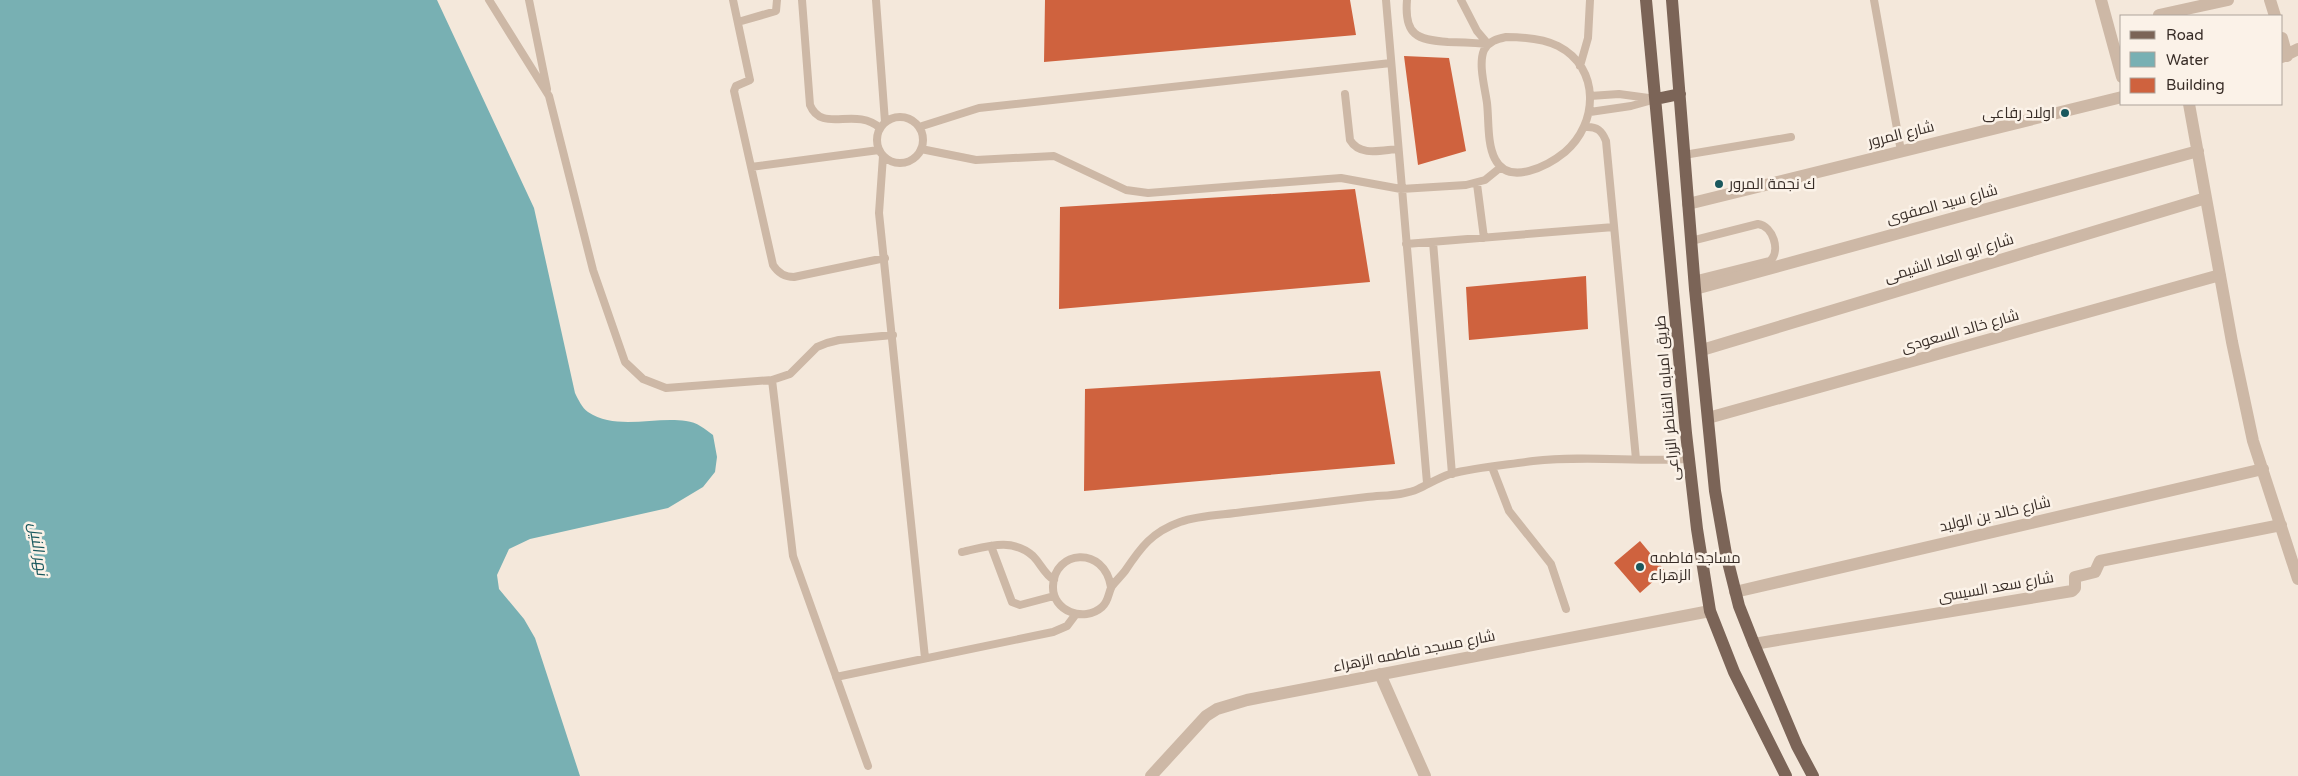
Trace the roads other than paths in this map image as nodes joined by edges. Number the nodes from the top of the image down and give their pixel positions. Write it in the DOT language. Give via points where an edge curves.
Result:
graph roads {
  1 [pos="489,0"];
  2 [pos="530,0"];
  3 [pos="733,0"];
  4 [pos="777,0"];
  5 [pos="802,0"];
  6 [pos="876,0"];
  7 [pos="1386,0"];
  8 [pos="1407,0"];
  9 [pos="1460,0"];
  10 [pos="1590,0"];
  11 [pos="1646,0"];
  12 [pos="1672,0"];
  13 [pos="1874,0"];
  14 [pos="2101,0"];
  15 [pos="2228,0"];
  16 [pos="2270,0"];
  17 [pos="2163,15"];
  18 [pos="2275,15"];
  19 [pos="738,22"];
  20 [pos="2283,40"];
  21 [pos="1488,44"];
  22 [pos="2289,54"];
  23 [pos="1391,63"];
  24 [pos="1580,66"];
  25 [pos="2120,70"];
  26 [pos="1345,94"];
  27 [pos="1680,94"];
  28 [pos="549,96"];
  29 [pos="1590,96"];
  30 [pos="2120,96"];
  31 [pos="1656,99"];
  32 [pos="2190,105"];
  33 [pos="1590,112"];
  34 [pos="883,125"];
  35 [pos="919,127"];
  36 [pos="1585,127"];
  37 [pos="1791,137"];
  38 [pos="922,149"];
  39 [pos="1398,149"];
  40 [pos="1901,151"];
  41 [pos="2198,152"];
  42 [pos="881,153"];
  43 [pos="1684,155"];
  44 [pos="751,167"];
  45 [pos="1501,167"];
  46 [pos="1477,184"];
  47 [pos="1401,189"];
  48 [pos="2206,198"];
  49 [pos="1688,204"];
  50 [pos="1614,226"];
  51 [pos="1484,238"];
  52 [pos="1691,241"];
  53 [pos="1433,242"];
  54 [pos="1406,244"];
  55 [pos="885,258"];
  56 [pos="2220,275"];
  57 [pos="1694,284"];
  58 [pos="893,335"];
  59 [pos="1702,350"];
  60 [pos="772,380"];
  61 [pos="1708,418"];
  62 [pos="1636,459"];
  63 [pos="1689,459"];
  64 [pos="1492,467"];
  65 [pos="2263,469"];
  66 [pos="1452,474"];
  67 [pos="1427,484"];
  68 [pos="2281,525"];
  69 [pos="991,546"];
  70 [pos="962,552"];
  71 [pos="2298,579"];
  72 [pos="1054,580"];
  73 [pos="1111,587"];
  74 [pos="1735,592"];
  75 [pos="1054,596"];
  76 [pos="1566,609"];
  77 [pos="1710,611"];
  78 [pos="1076,614"];
  79 [pos="1754,644"];
  80 [pos="925,658"];
  81 [pos="1380,674"];
  82 [pos="836,677"];
  83 [pos="868,766"];
  84 [pos="1151,776"];
  85 [pos="1425,776"];
  86 [pos="1786,776"];
  87 [pos="1813,776"];
  1 -- 28 [label="lane"];
  2 -- 28 [label="lane"];
  3 -- 19 [label="lane"];
  4 -- 19 [label="lane" via="776,11"];
  5 -- 34 [label="lane" via="813,111 823,119 860,118"];
  6 -- 34 [label="lane"];
  7 -- 23 [label="lane"];
  8 -- 21 [label="lane" via="1409,26 1417,37 1430,41"];
  9 -- 21 [label="lane" via="1467,17"];
  10 -- 24 [label="lane" via="1588,38"];
  11 -- 31 [label="main road, طريق امبابه القناطر الزراعى"];
  12 -- 27 [label="main road"];
  13 -- 40 [label="lane"];
  14 -- 25 [label="street"];
  15 -- 17 [label="street"];
  16 -- 18 [label="street"];
  19 -- 44 [label="lane" via="750,80 736,86 734,91"];
  20 -- 22 [label="street"];
  21 -- 24 [label="lane" via="1506,37 1542,40 1558,46"];
  21 -- 45 [label="lane" via="1482,59 1492,153"];
  23 -- 35 [label="lane" via="979,108"];
  23 -- 39 [label="lane"];
  24 -- 29 [label="lane"];
  26 -- 39 [label="lane" via="1350,140 1354,146 1364,151"];
  27 -- 31 [label="main road"];
  27 -- 43 [label="main road"];
  28 -- 60 [label="lane" via="593,270 625,362 643,379 666,388"];
  29 -- 31 [label="lane" via="1631,94"];
  29 -- 33 [label="lane"];
  30 -- 40 [label="street, شارع المرور"];
  31 -- 33 [label="lane"];
  31 -- 63 [label="main road, طريق امبابه القناطر الزراعى"];
  32 -- 41 [label="street"];
  33 -- 36 [label="lane"];
  34 -- 35 [label="lane" via="892,118 907,118"];
  34 -- 42 [label="lane" via="877,142"];
  35 -- 38 [label="lane"];
  36 -- 45 [label="lane" via="1577,140 1552,163 1516,172"];
  36 -- 50 [label="lane" via="1599,129 1606,141"];
  37 -- 43 [label="lane"];
  38 -- 42 [label="lane" via="904,163 889,161"];
  38 -- 47 [label="lane" via="976,160 1054,156 1136,193 1341,178"];
  39 -- 47 [label="lane"];
  40 -- 49 [label="street, شارع المرور"];
  41 -- 48 [label="street"];
  41 -- 57 [label="street, شارع سيد الصفوى"];
  42 -- 44 [label="lane"];
  42 -- 55 [label="lane" via="880,213"];
  43 -- 49 [label="main road"];
  44 -- 55 [label="lane" via="773,265 782,274 794,277"];
  45 -- 46 [label="lane"];
  46 -- 47 [label="lane"];
  46 -- 51 [label="lane"];
  47 -- 54 [label="lane"];
  48 -- 56 [label="street"];
  48 -- 59 [label="street, شارع ابو العلا الشيمى"];
  49 -- 52 [label="main road"];
  50 -- 51 [label="lane"];
  50 -- 62 [label="lane"];
  51 -- 53 [label="lane"];
  52 -- 57 [label="main road"];
  52 -- 57 [label="lane" via="1758,224 1769,230 1776,249 1770,262"];
  53 -- 54 [label="lane"];
  53 -- 66 [label="lane"];
  54 -- 67 [label="lane"];
  55 -- 58 [label="lane"];
  56 -- 61 [label="street, شارع خالد السعودى"];
  56 -- 65 [label="street" via="2253,441"];
  57 -- 59 [label="main road"];
  58 -- 60 [label="lane" via="839,340 817,346 790,374"];
  58 -- 80 [label="lane"];
  59 -- 61 [label="main road"];
  60 -- 82 [label="lane" via="793,556"];
  61 -- 74 [label="main road" via="1715,490"];
  62 -- 63 [label="lane"];
  62 -- 64 [label="lane" via="1546,460"];
  63 -- 77 [label="main road, طريق امبابه القناطر الزراعى" via="1696,529"];
  64 -- 66 [label="lane"];
  64 -- 76 [label="lane" via="1509,511 1551,564"];
  65 -- 68 [label="street"];
  65 -- 74 [label="street, شارع خالد بن الوليد"];
  66 -- 67 [label="lane"];
  67 -- 73 [label="lane" via="1408,492 1182,521 1151,537"];
  68 -- 71 [label="street"];
  68 -- 79 [label="street, شارع سعد السيسى" via="2100,561 2095,572 2075,577 2072,591"];
  69 -- 70 [label="lane"];
  69 -- 72 [label="lane" via="1003,544 1026,551"];
  69 -- 75 [label="lane" via="1012,602 1020,605"];
  72 -- 73 [label="lane" via="1065,562 1086,557 1104,567 1110,576"];
  72 -- 75 [label="lane"];
  73 -- 78 [label="lane" via="1104,606 1086,615"];
  74 -- 79 [label="main road"];
  75 -- 78 [label="lane" via="1067,611"];
  77 -- 81 [label="street, شارع مسجد فاطمه الزهراء"];
  77 -- 86 [label="main road, طريق امبابه القناطر الزراعى" via="1734,672"];
  78 -- 80 [label="lane" via="1067,626 1053,632"];
  79 -- 87 [label="main road" via="1796,746"];
  80 -- 82 [label="lane"];
  81 -- 84 [label="street, شارع مسجد فاطمه الزهراء" via="1247,700 1217,710 1206,716"];
  81 -- 85 [label="street"];
  82 -- 83 [label="lane"];
}
